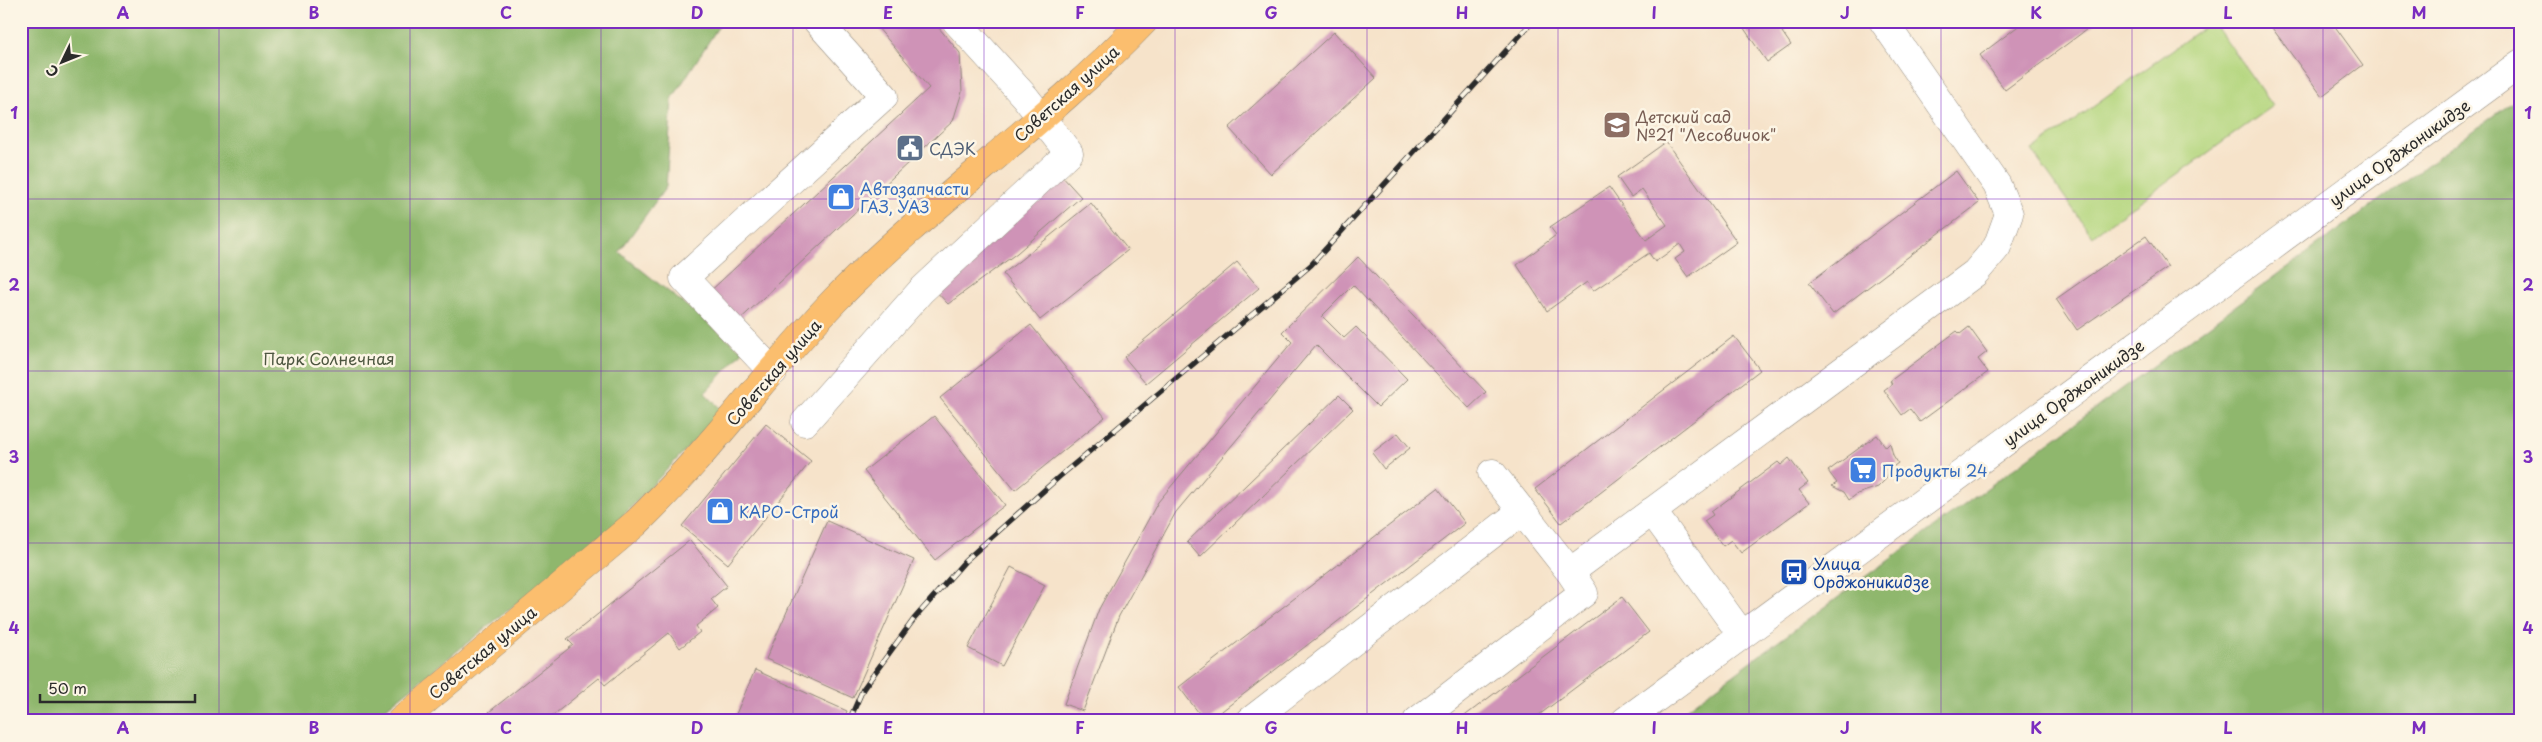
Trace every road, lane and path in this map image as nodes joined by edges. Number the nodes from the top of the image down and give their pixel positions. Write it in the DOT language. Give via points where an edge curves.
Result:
graph roads {
  1 [pos="817,21"];
  2 [pos="956,21"];
  3 [pos="1144,21"];
  4 [pos="1883,21"];
  5 [pos="2521,63"];
  6 [pos="1041,116"];
  7 [pos="773,372"];
  8 [pos="805,422"];
  9 [pos="1492,474"];
  10 [pos="1522,511"];
  11 [pos="1652,511"];
  12 [pos="1570,572"];
  13 [pos="1742,635"];
  14 [pos="401,721"];
  15 [pos="1250,721"];
  16 [pos="1417,721"];
  17 [pos="1625,721"];
  1 -- 7 [label="street" via="884,96 684,278"];
  2 -- 6 [label="street"];
  3 -- 6 [label="main road, Советская улица"];
  4 -- 11 [label="street" via="1997,185 2009,214 1997,247 1975,273"];
  5 -- 13 [label="street, улица Орджоникидзе"];
  6 -- 7 [label="main road, Советская улица" via="907,232 835,301"];
  6 -- 8 [label="street" via="1069,153 921,291"];
  7 -- 14 [label="main road, Советская улица" via="669,492 636,523"];
  9 -- 10 [label="street"];
  10 -- 12 [label="street"];
  10 -- 15 [label="street"];
  11 -- 12 [label="street"];
  11 -- 13 [label="street"];
  12 -- 16 [label="street" via="1584,593"];
  13 -- 17 [label="street, улица Орджоникидзе"];
}
